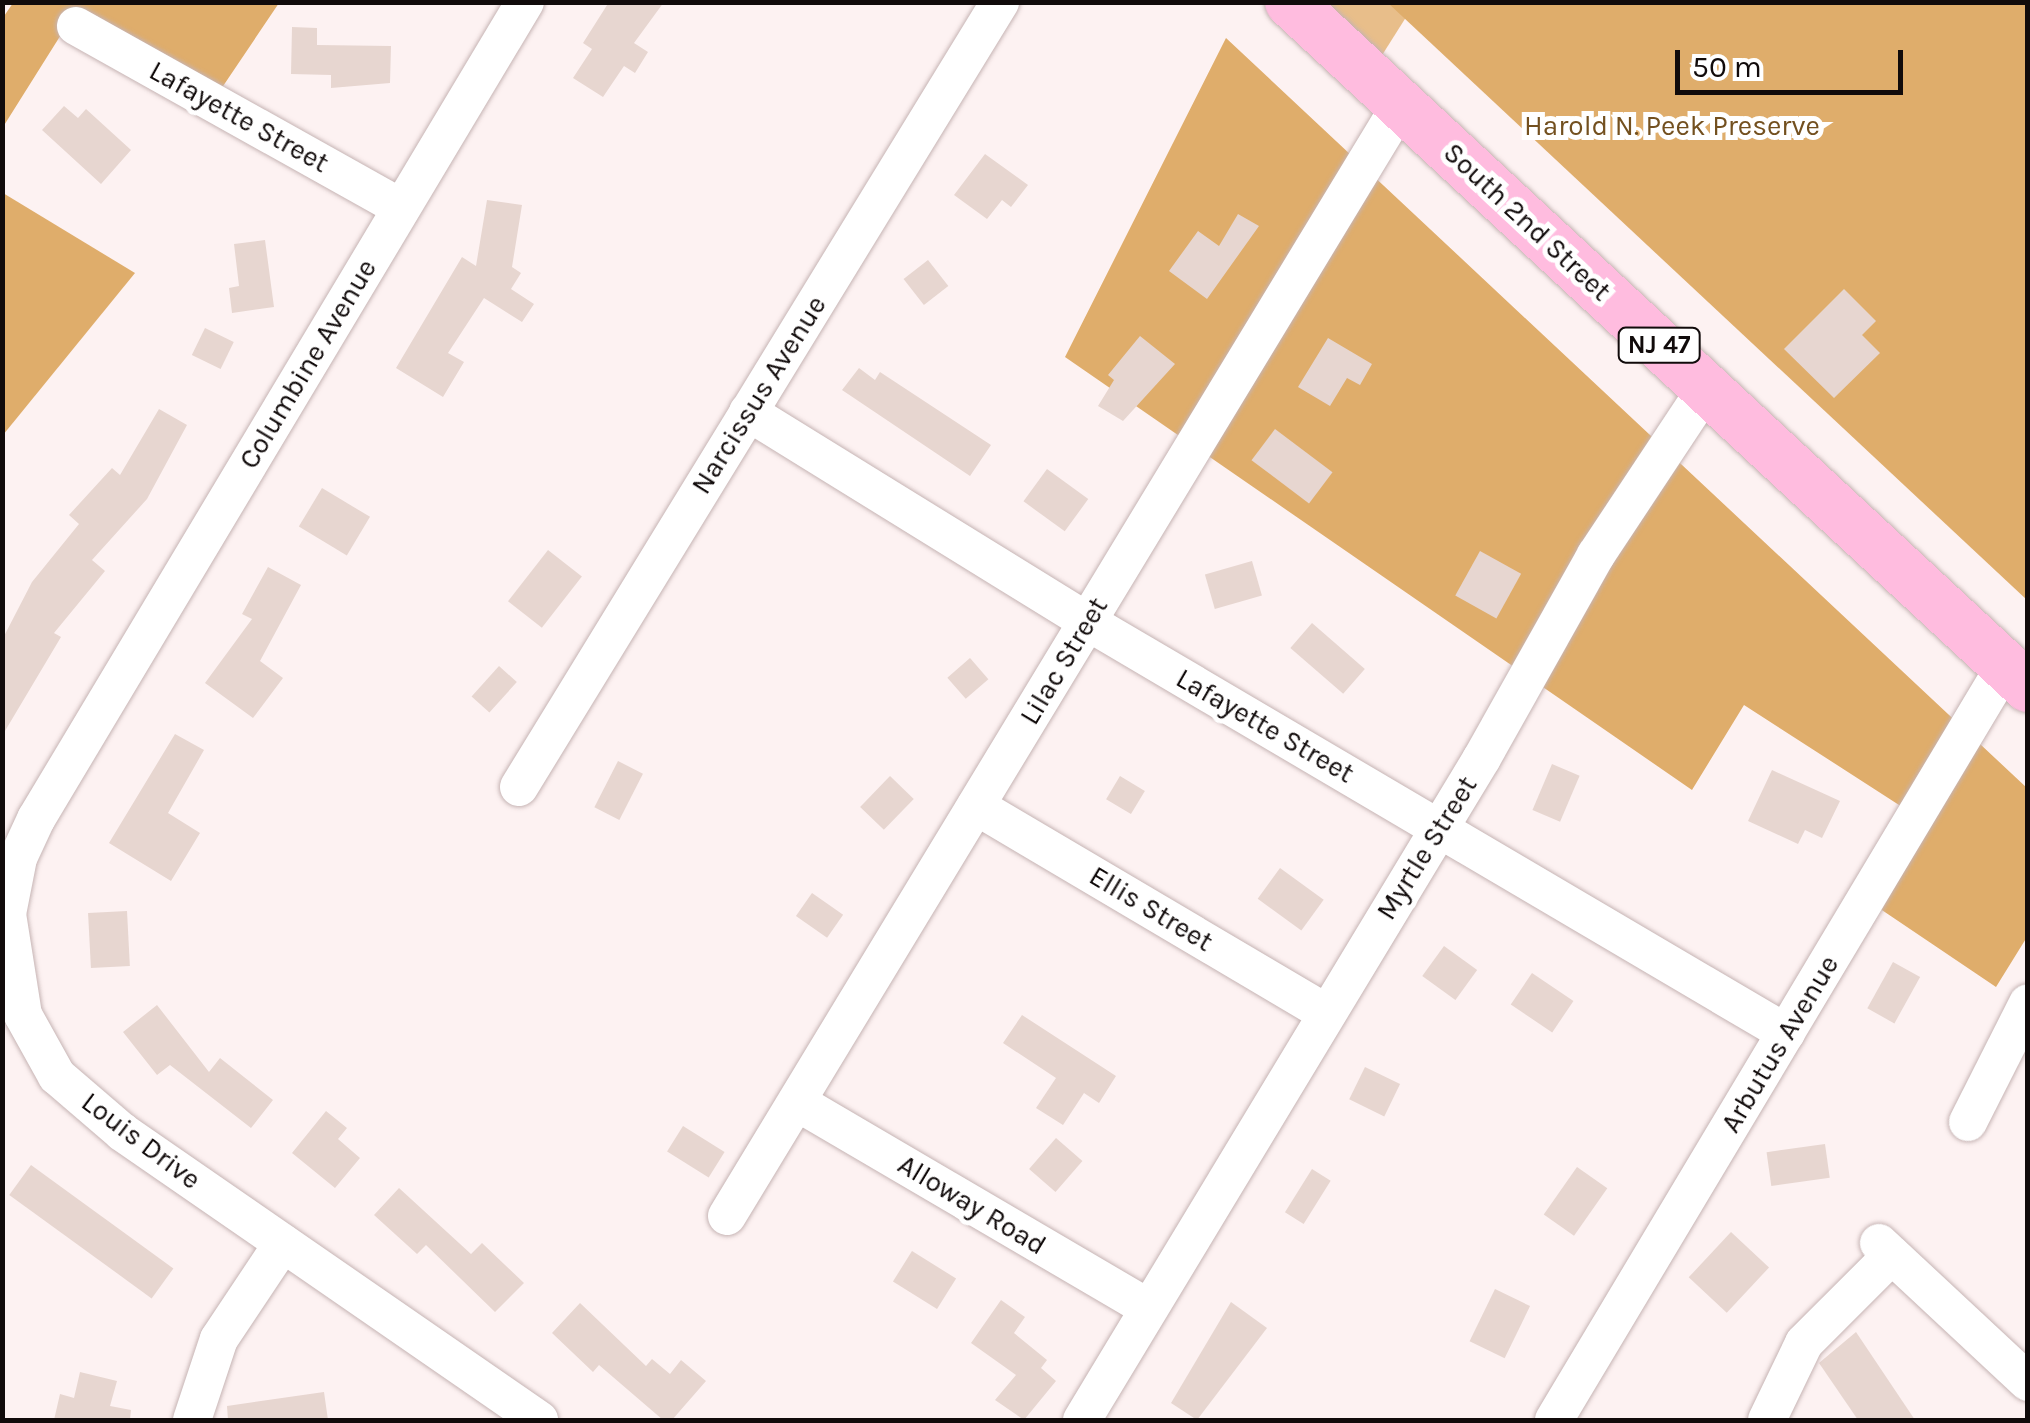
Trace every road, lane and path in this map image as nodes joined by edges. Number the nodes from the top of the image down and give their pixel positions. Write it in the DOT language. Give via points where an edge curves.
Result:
graph roads {
  1 [pos="526,2"];
  2 [pos="1000,2"];
  3 [pos="1311,13"];
  4 [pos="76,26"];
  5 [pos="1400,106"];
  6 [pos="401,208"];
  7 [pos="1706,389"];
  8 [pos="748,412"];
  9 [pos="1088,622"];
  10 [pos="2016,677"];
  11 [pos="92,726"];
  12 [pos="519,787"];
  13 [pos="976,806"];
  14 [pos="1439,829"];
  15 [pos="2028,1003"];
  16 [pos="1326,1012"];
  17 [pos="1786,1033"];
  18 [pos="797,1102"];
  19 [pos="1968,1122"];
  20 [pos="728,1216"];
  21 [pos="283,1243"];
  22 [pos="1148,1308"];
  23 [pos="2028,1382"];
  24 [pos="192,1420"];
  25 [pos="540,1420"];
  26 [pos="1082,1420"];
  27 [pos="1554,1420"];
  28 [pos="1766,1420"];
  1 -- 6 [label="street, Columbine Avenue"];
  2 -- 8 [label="street, Narcissus Avenue"];
  3 -- 5 [label="main road, South 2nd Street / NJ 47"];
  4 -- 6 [label="street, Lafayette Street"];
  5 -- 7 [label="main road, South 2nd Street / NJ 47"];
  5 -- 9 [label="street, Lilac Street"];
  6 -- 11 [label="street, Columbine Avenue"];
  7 -- 10 [label="main road, South 2nd Street / NJ 47"];
  7 -- 14 [label="street, Myrtle Street" via="1596,555"];
  8 -- 9 [label="street, Lafayette Street"];
  8 -- 12 [label="street, Narcissus Avenue"];
  9 -- 13 [label="street, Lilac Street"];
  9 -- 14 [label="street, Lafayette Street"];
  10 -- 17 [label="street, Arbutus Avenue"];
  11 -- 21 [label="street, Louis Drive" via="18,858 6,914 23,1015 57,1076 122,1132"];
  13 -- 16 [label="street, Ellis Street"];
  13 -- 18 [label="street, Lilac Street"];
  14 -- 16 [label="street, Myrtle Street"];
  14 -- 17 [label="street, Lafayette Street"];
  15 -- 19 [label="street"];
  16 -- 22 [label="street, Myrtle Street"];
  17 -- 27 [label="street, Arbutus Avenue"];
  18 -- 20 [label="street, Lilac Street"];
  18 -- 22 [label="street, Alloway Road"];
  21 -- 24 [label="street" via="219,1338"];
  21 -- 25 [label="street, Louis Drive"];
  22 -- 26 [label="street, Myrtle Street"];
  23 -- 28 [label="street" via="1885,1249 1804,1343"];
}
